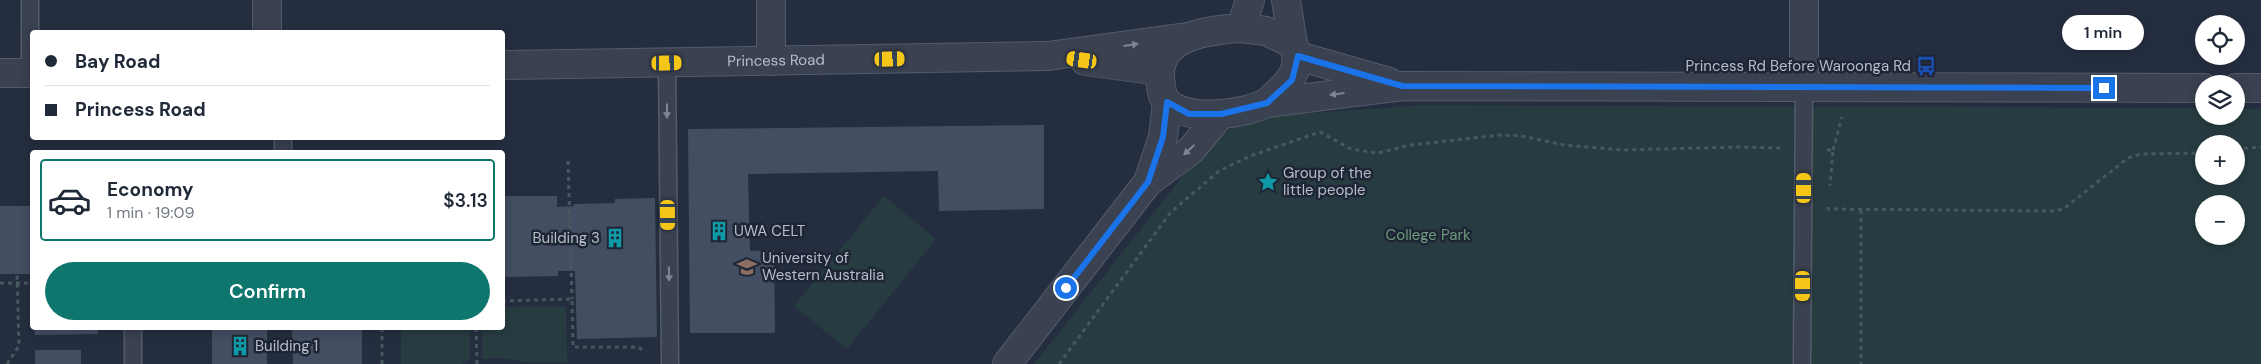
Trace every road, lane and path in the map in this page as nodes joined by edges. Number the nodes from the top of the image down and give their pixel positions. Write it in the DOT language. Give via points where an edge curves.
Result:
graph roads {
  1 [pos="30,0"];
  2 [pos="267,0"];
  3 [pos="771,0"];
  4 [pos="1250,0"];
  5 [pos="1286,0"];
  6 [pos="1804,0"];
  7 [pos="1241,28"];
  8 [pos="30,30"];
  9 [pos="267,30"];
  10 [pos="1187,37"];
  11 [pos="1295,50"];
  12 [pos="1048,56"];
  13 [pos="771,61"];
  14 [pos="667,63"];
  15 [pos="505,65"];
  16 [pos="1160,71"];
  17 [pos="30,73"];
  18 [pos="0,74"];
  19 [pos="1402,86"];
  20 [pos="1804,87"];
  21 [pos="2195,88"];
  22 [pos="2245,88"];
  23 [pos="2261,88"];
  24 [pos="1167,102"];
  25 [pos="1267,103"];
  26 [pos="1221,114"];
  27 [pos="1843,116"];
  28 [pos="2261,147"];
  29 [pos="2245,148"];
  30 [pos="1804,149"];
  31 [pos="1833,150"];
  32 [pos="2195,153"];
  33 [pos="568,161"];
  34 [pos="1148,182"];
  35 [pos="1830,190"];
  36 [pos="1829,199"];
  37 [pos="1861,210"];
  38 [pos="17,274"];
  39 [pos="0,283"];
  40 [pos="17,283"];
  41 [pos="30,283"];
  42 [pos="572,299"];
  43 [pos="505,301"];
  44 [pos="133,330"];
  45 [pos="382,330"];
  46 [pos="476,330"];
  47 [pos="652,356"];
  48 [pos="6,364"];
  49 [pos="133,364"];
  50 [pos="382,364"];
  51 [pos="476,364"];
  52 [pos="670,364"];
  53 [pos="1007,364"];
  54 [pos="1059,364"];
  55 [pos="1802,364"];
  56 [pos="1861,364"];
  1 -- 8 [label="lane"];
  2 -- 9 [label="street"];
  3 -- 13 [label="street"];
  4 -- 7 [label="street"];
  5 -- 11 [label="street"];
  6 -- 20 [label="street"];
  7 -- 10 [label="street" via="1211,30"];
  7 -- 11 [label="street" via="1266,31"];
  12 -- 10 [label="street, Princess Road, one-way"];
  10 -- 16 [label="street" via="1164,54"];
  11 -- 19 [label="street"];
  11 -- 25 [label="street" via="1292,80"];
  12 -- 13 [label="street, Princess Road"];
  12 -- 16 [label="street, Princess Road"];
  13 -- 14 [label="street, Princess Road"];
  14 -- 15 [label="street, Princess Road"];
  14 -- 52 [label="lane, one-way"];
  16 -- 24 [label="street" via="1161,88"];
  17 -- 18 [label="street"];
  19 -- 20 [label="street"];
  19 -- 25 [label="street, one-way"];
  20 -- 21 [label="street"];
  20 -- 30 [label="lane"];
  22 -- 23 [label="street"];
  24 -- 26 [label="street" via="1189,114"];
  24 -- 34 [label="street" via="1163,137"];
  25 -- 26 [label="street"];
  26 -- 34 [label="street, one-way" via="1190,151"];
  27 -- 31 [label="path"];
  28 -- 29 [label="path"];
  30 -- 31 [label="path"];
  30 -- 54 [label="path" via="1623,150 1500,135 1411,145 1377,153 1351,149 1320,132 1219,170 1172,212"];
  30 -- 55 [label="lane"];
  31 -- 35 [label="path"];
  32 -- 37 [label="path" via="2140,154 2128,158 2057,211"];
  33 -- 42 [label="path"];
  34 -- 53 [label="street"];
  36 -- 37 [label="path" via="1828,209"];
  37 -- 56 [label="path"];
  38 -- 40 [label="path"];
  39 -- 40 [label="path"];
  40 -- 41 [label="path"];
  40 -- 48 [label="path" via="19,346"];
  42 -- 43 [label="path"];
  42 -- 47 [label="path" via="574,347 638,347"];
  44 -- 49 [label="lane"];
  45 -- 50 [label="path"];
  46 -- 51 [label="path"];
}
